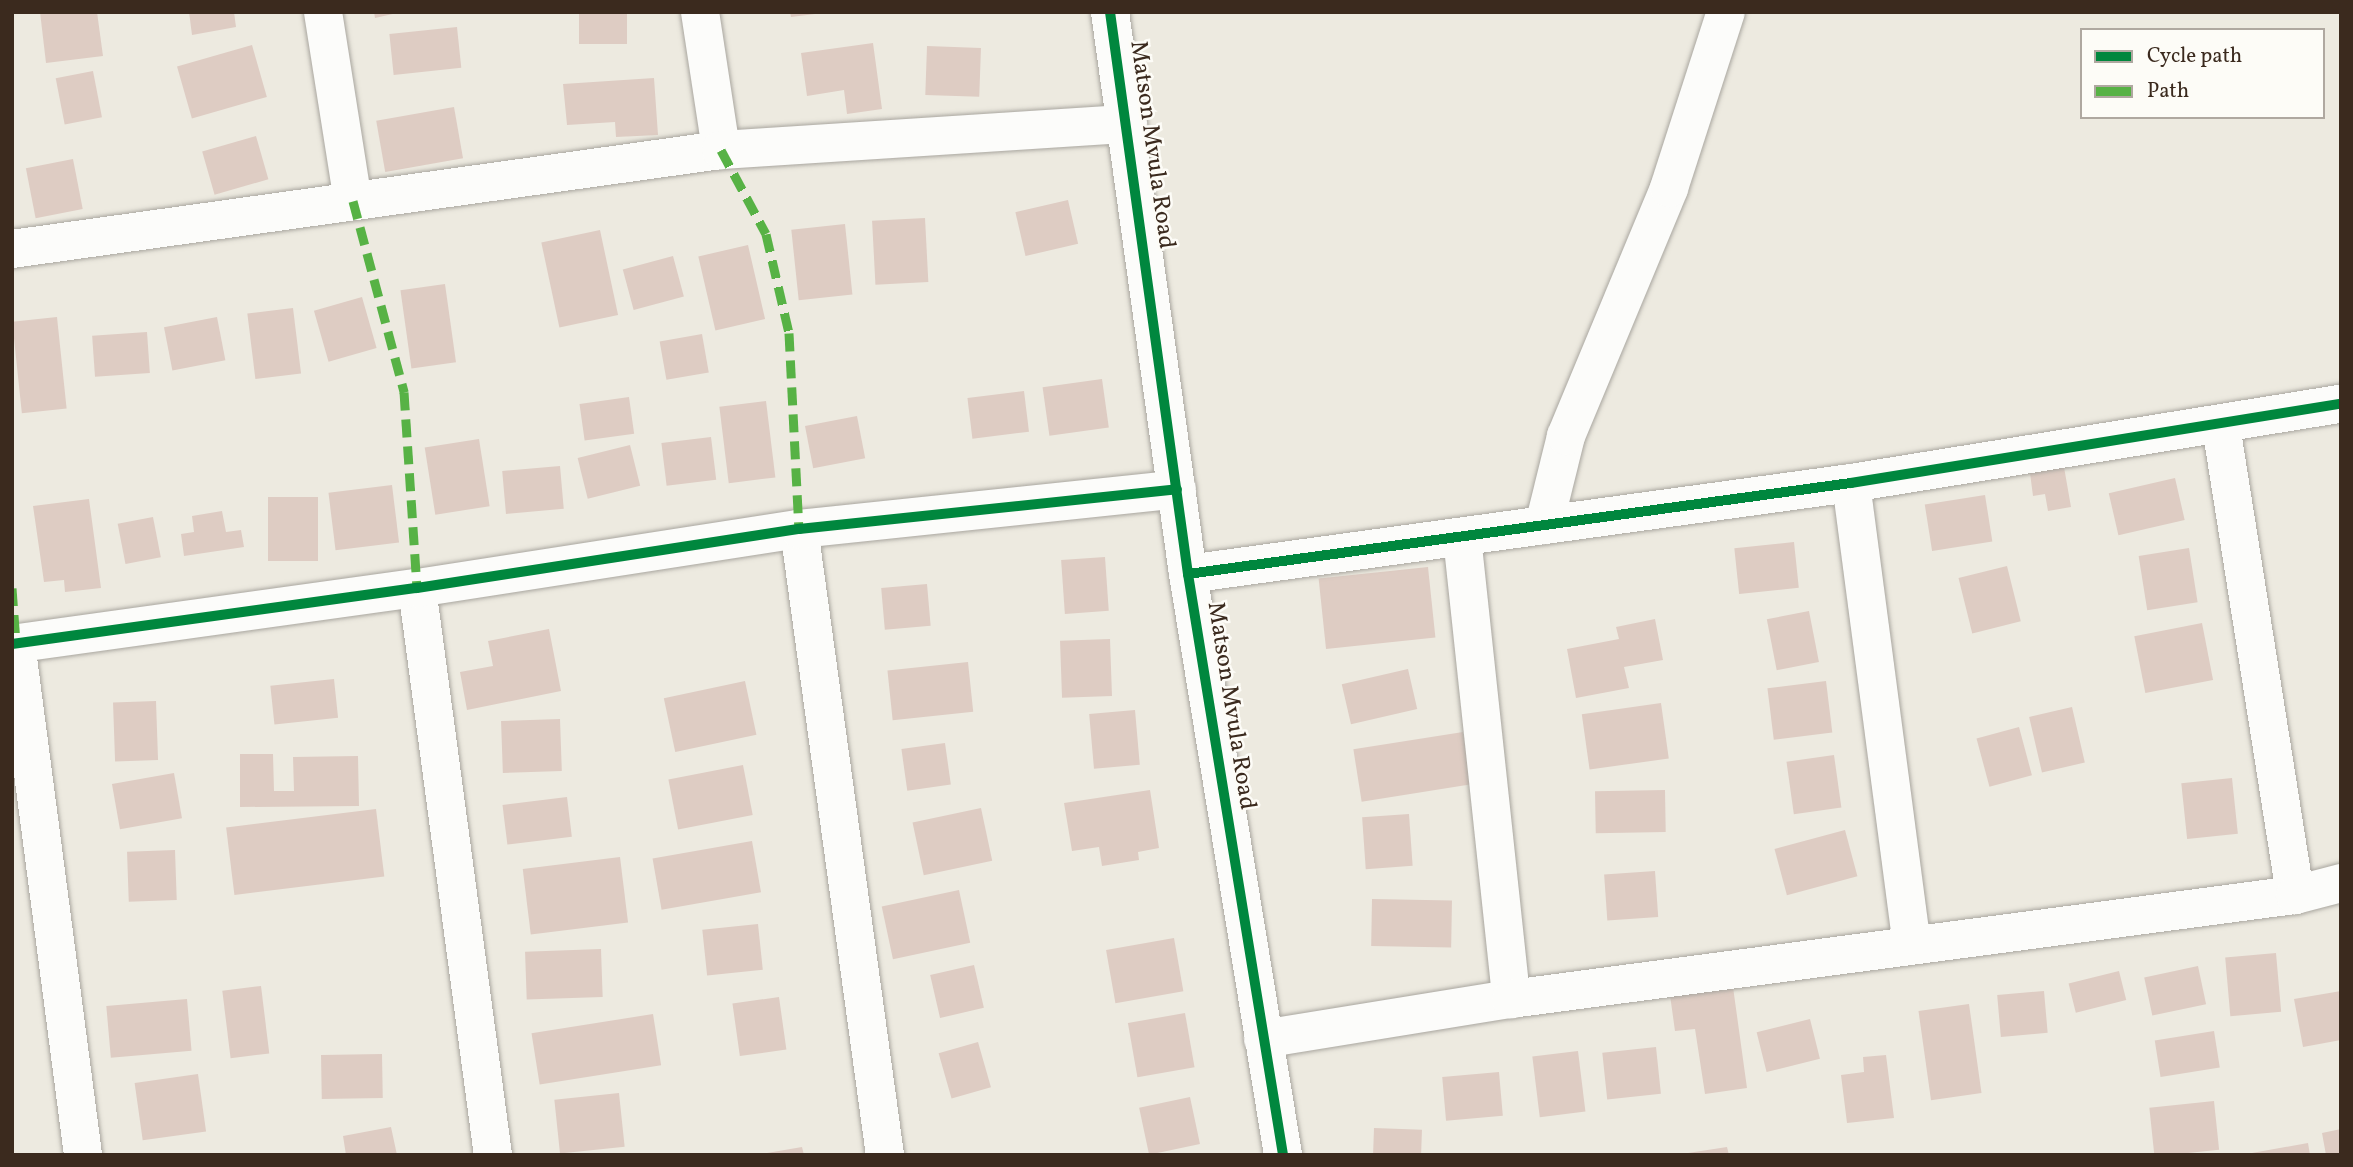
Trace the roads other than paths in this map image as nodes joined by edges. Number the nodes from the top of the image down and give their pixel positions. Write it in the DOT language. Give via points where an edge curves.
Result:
graph roads {
  1 [pos="323,12"];
  2 [pos="700,12"];
  3 [pos="1111,12"];
  4 [pos="1726,12"];
  5 [pos="1128,124"];
  6 [pos="721,150"];
  7 [pos="353,201"];
  8 [pos="12,249"];
  9 [pos="2341,404"];
  10 [pos="2221,426"];
  11 [pos="1851,483"];
  12 [pos="1177,489"];
  13 [pos="1544,525"];
  14 [pos="799,529"];
  15 [pos="1462,537"];
  16 [pos="1188,574"];
  17 [pos="417,588"];
  18 [pos="14,643"];
  19 [pos="2341,884"];
  20 [pos="2295,895"];
  21 [pos="1912,945"];
  22 [pos="1511,999"];
  23 [pos="1263,1039"];
  24 [pos="83,1155"];
  25 [pos="493,1155"];
  26 [pos="885,1155"];
  27 [pos="1283,1155"];
  1 -- 7 [label="street"];
  2 -- 6 [label="street"];
  3 -- 5 [label="street, Matson Mvula Road"];
  4 -- 13 [label="street" via="1669,188 1566,436"];
  5 -- 6 [label="street"];
  5 -- 12 [label="street, Matson Mvula Road"];
  6 -- 7 [label="street"];
  7 -- 8 [label="street"];
  9 -- 10 [label="street"];
  10 -- 11 [label="street"];
  10 -- 20 [label="street"];
  11 -- 13 [label="street"];
  11 -- 21 [label="street"];
  12 -- 14 [label="street"];
  12 -- 16 [label="street, Matson Mvula Road"];
  13 -- 15 [label="street"];
  14 -- 17 [label="street"];
  14 -- 26 [label="street"];
  15 -- 16 [label="street"];
  15 -- 22 [label="street"];
  16 -- 23 [label="street, Matson Mvula Road"];
  17 -- 18 [label="street"];
  17 -- 25 [label="street"];
  18 -- 24 [label="street"];
  19 -- 20 [label="street"];
  20 -- 21 [label="street"];
  21 -- 22 [label="street"];
  22 -- 23 [label="street"];
  23 -- 27 [label="street, Matson Mvula Road"];
}
